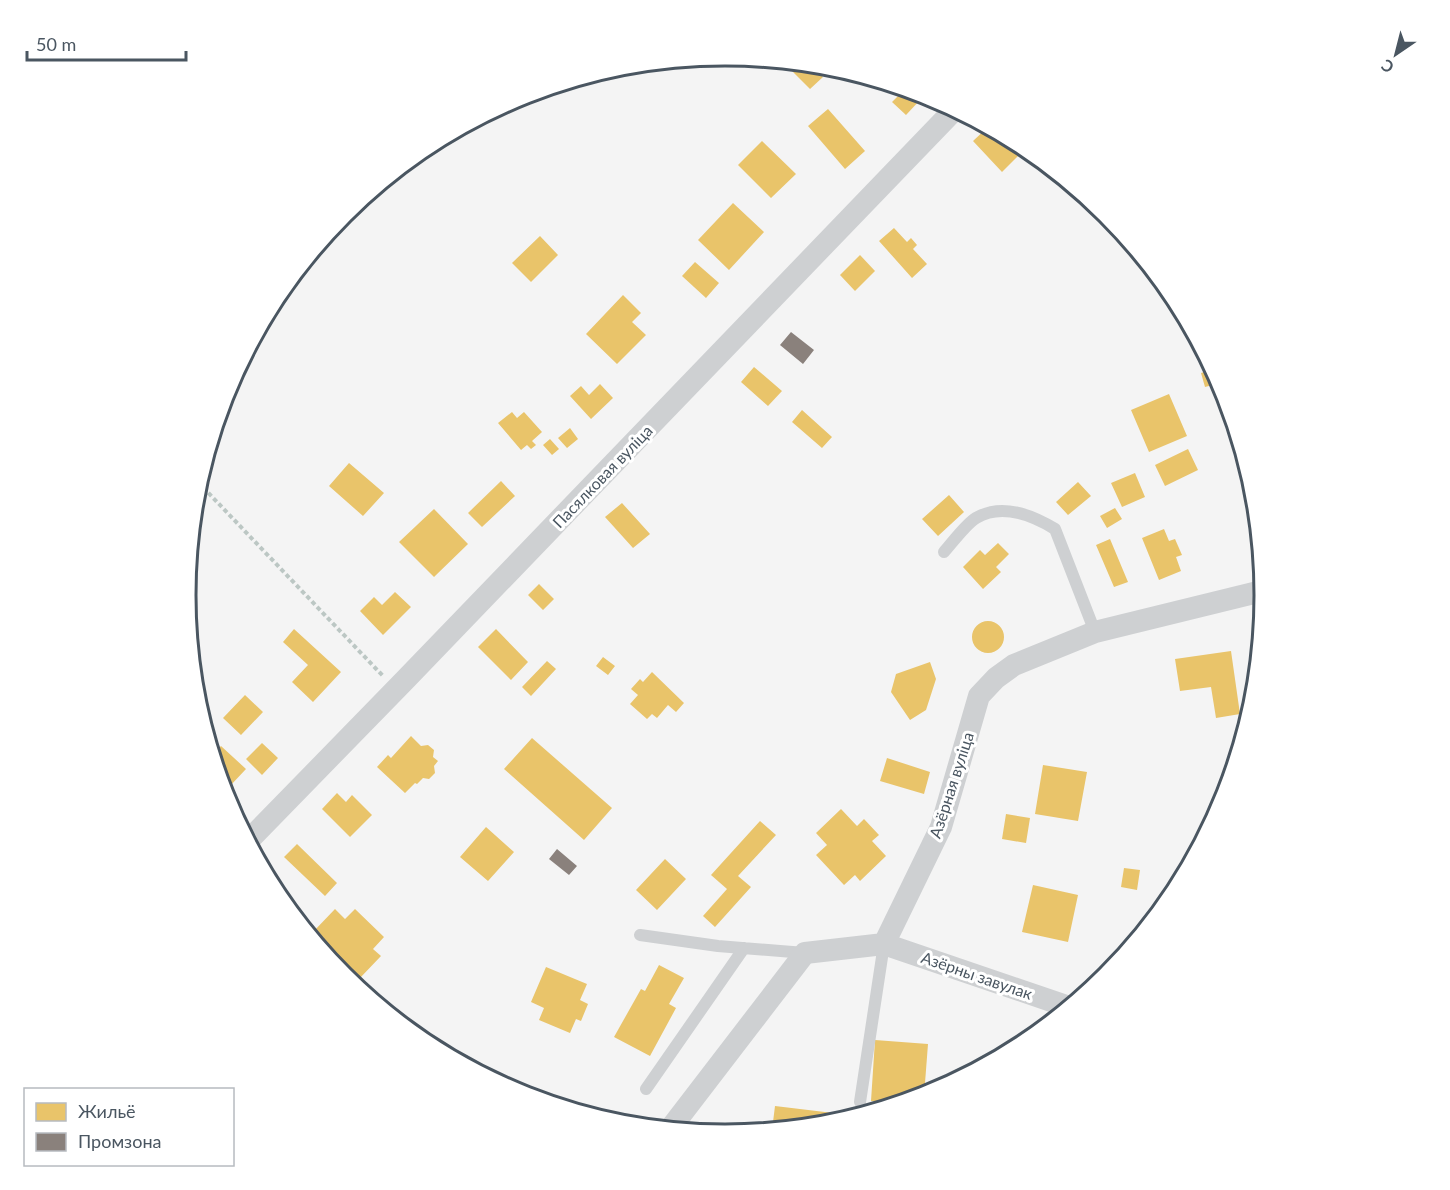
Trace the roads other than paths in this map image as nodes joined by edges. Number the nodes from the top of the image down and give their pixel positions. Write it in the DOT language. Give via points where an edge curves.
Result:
graph roads {
  1 [pos="948,116"];
  2 [pos="944,552"];
  3 [pos="1254,597"];
  4 [pos="1095,632"];
  5 [pos="254,835"];
  6 [pos="640,935"];
  7 [pos="884,944"];
  8 [pos="744,948"];
  9 [pos="805,953"];
  10 [pos="1060,1004"];
  11 [pos="646,1089"];
  12 [pos="860,1102"];
  13 [pos="676,1121"];
  1 -- 5 [label="street, Пасялковая вуліца"];
  2 -- 4 [label="lane" via="974,519 988,512 1006,511 1039,520 1055,529"];
  3 -- 4 [label="street, Азёрная вуліца"];
  4 -- 7 [label="street, Азёрная вуліца" via="1014,665 979,696 941,827"];
  6 -- 8 [label="lane"];
  7 -- 9 [label="street"];
  7 -- 10 [label="street, Азёрны завулак"];
  7 -- 12 [label="lane"];
  8 -- 9 [label="lane"];
  8 -- 11 [label="lane"];
  9 -- 13 [label="street"];
}
